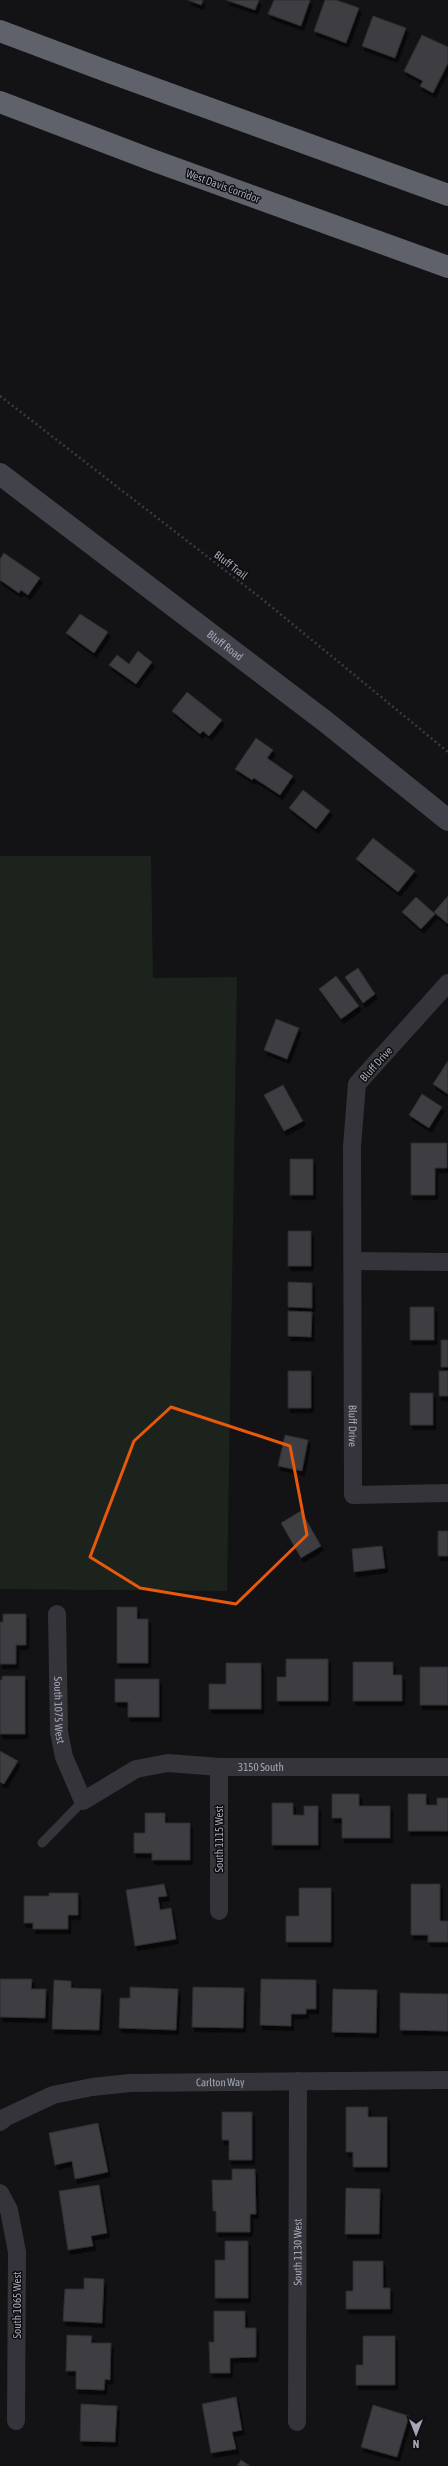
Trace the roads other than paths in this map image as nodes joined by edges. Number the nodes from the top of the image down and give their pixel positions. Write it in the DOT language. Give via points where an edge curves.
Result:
graph roads {
  1 [pos="0,30"];
  2 [pos="0,102"];
  3 [pos="448,195"];
  4 [pos="448,267"];
  5 [pos="0,474"];
  6 [pos="448,820"];
  7 [pos="448,983"];
  8 [pos="353,1261"];
  9 [pos="448,1262"];
  10 [pos="448,1493"];
  11 [pos="57,1614"];
  12 [pos="219,1767"];
  13 [pos="448,1767"];
  14 [pos="83,1802"];
  15 [pos="42,1843"];
  16 [pos="219,1911"];
  17 [pos="448,2080"];
  18 [pos="298,2081"];
  19 [pos="2,2116"];
  20 [pos="0,2193"];
  21 [pos="16,2421"];
  22 [pos="298,2422"];
  1 -- 3 [label="highway" via="116,75"];
  2 -- 4 [label="highway, West Davis Corridor"];
  5 -- 6 [label="main road, Bluff Road" via="320,717"];
  7 -- 8 [label="street, Bluff Drive" via="357,1084 352,1146"];
  8 -- 9 [label="street"];
  8 -- 10 [label="street, Bluff Drive" via="353,1495"];
  11 -- 14 [label="street, South 1075 West" via="59,1732 64,1757"];
  12 -- 13 [label="street, 3150 South"];
  12 -- 14 [label="street, 3150 South" via="168,1763 136,1769"];
  12 -- 16 [label="street, South 1115 West"];
  14 -- 15 [label="lane"];
  17 -- 18 [label="street, Carlton Way"];
  18 -- 19 [label="street, Carlton Way" via="130,2083 92,2087 54,2095"];
  18 -- 22 [label="street, South 1130 West"];
  20 -- 21 [label="street, South 1065 West" via="9,2210 17,2252"];
}
